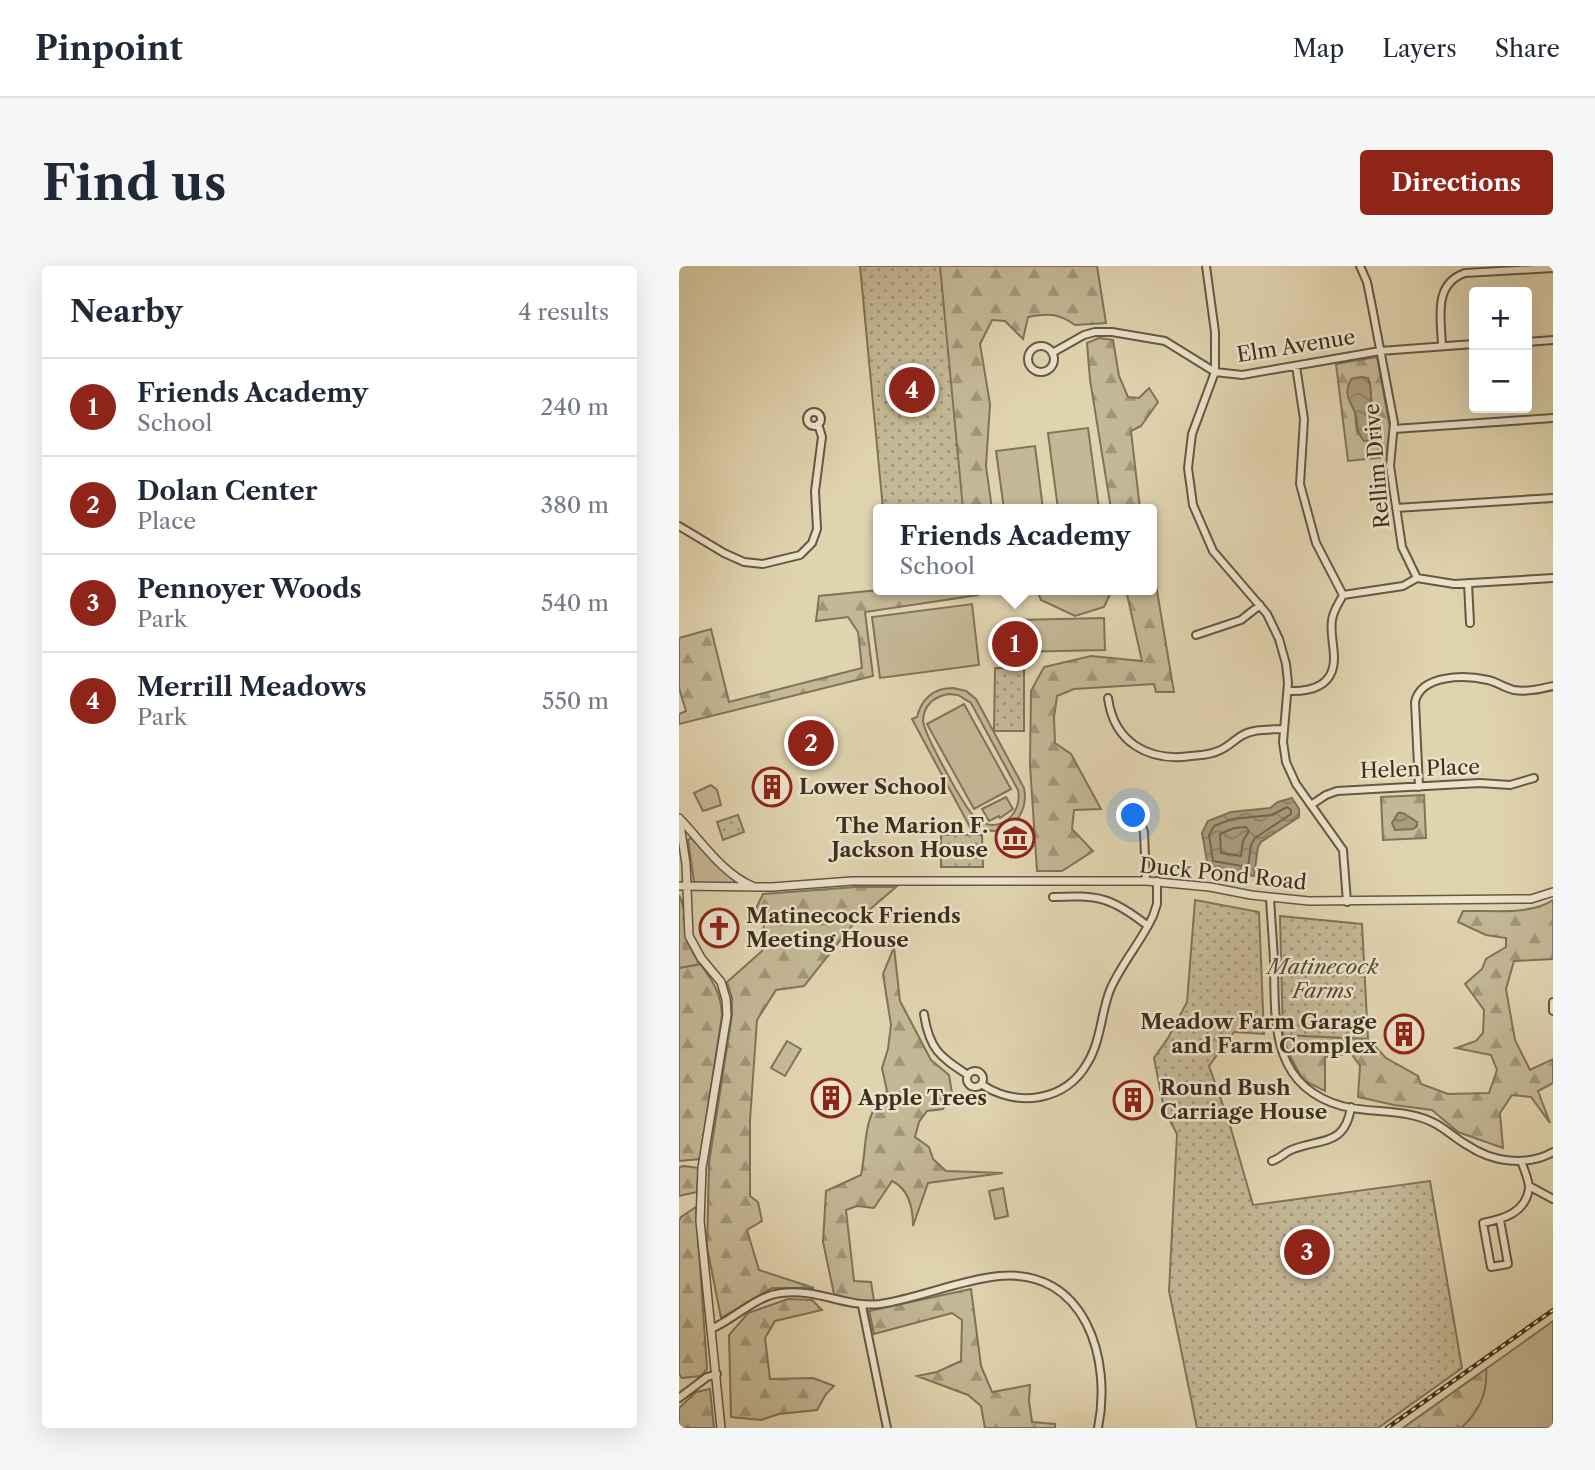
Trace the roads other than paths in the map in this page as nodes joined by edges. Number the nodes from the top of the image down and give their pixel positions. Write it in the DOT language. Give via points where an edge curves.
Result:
graph roads {
  1 [pos="1206,266"];
  2 [pos="1360,266"];
  3 [pos="1553,268"];
  4 [pos="1553,341"];
  5 [pos="1532,342"];
  6 [pos="1469,344"];
  7 [pos="1442,346"];
  8 [pos="1380,351"];
  9 [pos="1052,353"];
  10 [pos="1296,366"];
  11 [pos="1215,372"];
  12 [pos="1553,418"];
  13 [pos="818,424"];
  14 [pos="1394,429"];
  15 [pos="1553,498"];
  16 [pos="1397,508"];
  17 [pos="679,526"];
  18 [pos="1417,578"];
  19 [pos="1553,578"];
  20 [pos="1468,583"];
  21 [pos="1343,595"];
  22 [pos="1260,605"];
  23 [pos="1470,623"];
  24 [pos="1196,635"];
  25 [pos="1553,686"];
  26 [pos="1288,691"];
  27 [pos="1108,698"];
  28 [pos="1284,729"];
  29 [pos="1534,778"];
  30 [pos="1419,787"];
  31 [pos="1311,805"];
  32 [pos="679,818"];
  33 [pos="1142,826"];
  34 [pos="1146,881"];
  35 [pos="1157,881"];
  36 [pos="683,886"];
  37 [pos="756,888"];
  38 [pos="1553,892"];
  39 [pos="1053,897"];
  40 [pos="1270,897"];
  41 [pos="1347,902"];
  42 [pos="1148,926"];
  43 [pos="1553,1002"];
  44 [pos="1553,1011"];
  45 [pos="924,1014"];
  46 [pos="968,1075"];
  47 [pos="981,1084"];
  48 [pos="1351,1107"];
  49 [pos="1553,1152"];
  50 [pos="1272,1161"];
  51 [pos="1521,1161"];
  52 [pos="1529,1186"];
  53 [pos="1553,1199"];
  54 [pos="1500,1220"];
  55 [pos="862,1306"];
  56 [pos="711,1329"];
  57 [pos="717,1374"];
  58 [pos="679,1398"];
  59 [pos="720,1428"];
  60 [pos="887,1428"];
  61 [pos="1098,1428"];
  1 -- 11 [label="street"];
  2 -- 8 [label="street, Rellim Drive"];
  3 -- 7 [label="street" via="1473,272 1452,279 1441,298"];
  4 -- 5 [label="street"];
  6 -- 7 [label="street, Elm Avenue"];
  7 -- 8 [label="street, Elm Avenue"];
  8 -- 10 [label="street, Elm Avenue"];
  8 -- 14 [label="street, Rellim Drive"];
  9 -- 9 [label="street, Elm Avenue" via="1036,348 1030,353 1030,366 1036,371 1048,370"];
  9 -- 11 [label="street, Elm Avenue" via="1084,335 1112,332 1164,341"];
  10 -- 11 [label="street, Elm Avenue" via="1242,375"];
  10 -- 21 [label="street" via="1304,419 1303,494 1316,543"];
  11 -- 22 [label="street" via="1192,434 1191,493 1213,551"];
  12 -- 14 [label="street"];
  13 -- 17 [label="street" via="822,437 815,491 817,529 800,555 763,564 744,562"];
  14 -- 16 [label="street, Rellim Drive" via="1390,466"];
  15 -- 16 [label="street"];
  16 -- 18 [label="street, Rellim Drive" via="1404,552"];
  18 -- 20 [label="street"];
  18 -- 21 [label="street" via="1403,586"];
  19 -- 20 [label="street"];
  20 -- 23 [label="street"];
  21 -- 26 [label="street" via="1332,619 1335,656 1331,674 1310,690"];
  22 -- 24 [label="street" via="1237,622"];
  22 -- 26 [label="street" via="1283,648"];
  25 -- 30 [label="street" via="1516,690 1465,678 1425,685 1415,702"];
  26 -- 28 [label="street"];
  27 -- 28 [label="street" via="1121,731 1135,746 1157,757 1216,752 1251,731"];
  28 -- 31 [label="street" via="1289,770"];
  29 -- 30 [label="street, Helen Place" via="1510,785"];
  30 -- 31 [label="street, Helen Place" via="1338,791"];
  31 -- 41 [label="street" via="1343,850"];
  32 -- 36 [label="street"];
  32 -- 37 [label="street" via="726,869"];
  33 -- 34 [label="street"];
  34 -- 35 [label="street, Duck Pond Road"];
  34 -- 37 [label="street, Duck Pond Road" via="852,881"];
  35 -- 40 [label="street, Duck Pond Road"];
  35 -- 42 [label="street" via="1157,904"];
  36 -- 37 [label="street, Duck Pond Road"];
  36 -- 56 [label="street" via="690,941 721,982 726,999 699,1221"];
  38 -- 41 [label="street, Duck Pond Road" via="1518,900"];
  39 -- 42 [label="street" via="1088,895 1109,901"];
  40 -- 41 [label="street, Duck Pond Road"];
  40 -- 48 [label="street" via="1275,1027 1282,1052 1307,1089"];
  42 -- 47 [label="street" via="1111,990 1088,1064 1071,1083 1051,1095 1015,1099"];
  43 -- 44 [label="street"];
  45 -- 46 [label="street" via="928,1038 938,1053"];
  46 -- 47 [label="street" via="972,1087"];
  46 -- 47 [label="street" via="980,1073"];
  48 -- 50 [label="street" via="1346,1125 1336,1136 1289,1150"];
  48 -- 51 [label="street" via="1417,1116 1479,1152"];
  49 -- 51 [label="street"];
  51 -- 52 [label="street"];
  52 -- 53 [label="street"];
  52 -- 54 [label="street" via="1520,1208"];
  54 -- 54 [label="street" via="1508,1264 1491,1267 1483,1223"];
  55 -- 56 [label="street" via="817,1293 782,1293 758,1301"];
  55 -- 60 [label="street"];
  55 -- 61 [label="street" via="999,1276 1052,1288 1083,1316 1094,1339 1102,1380"];
  56 -- 57 [label="street"];
  57 -- 58 [label="street"];
  57 -- 59 [label="street"];
}
